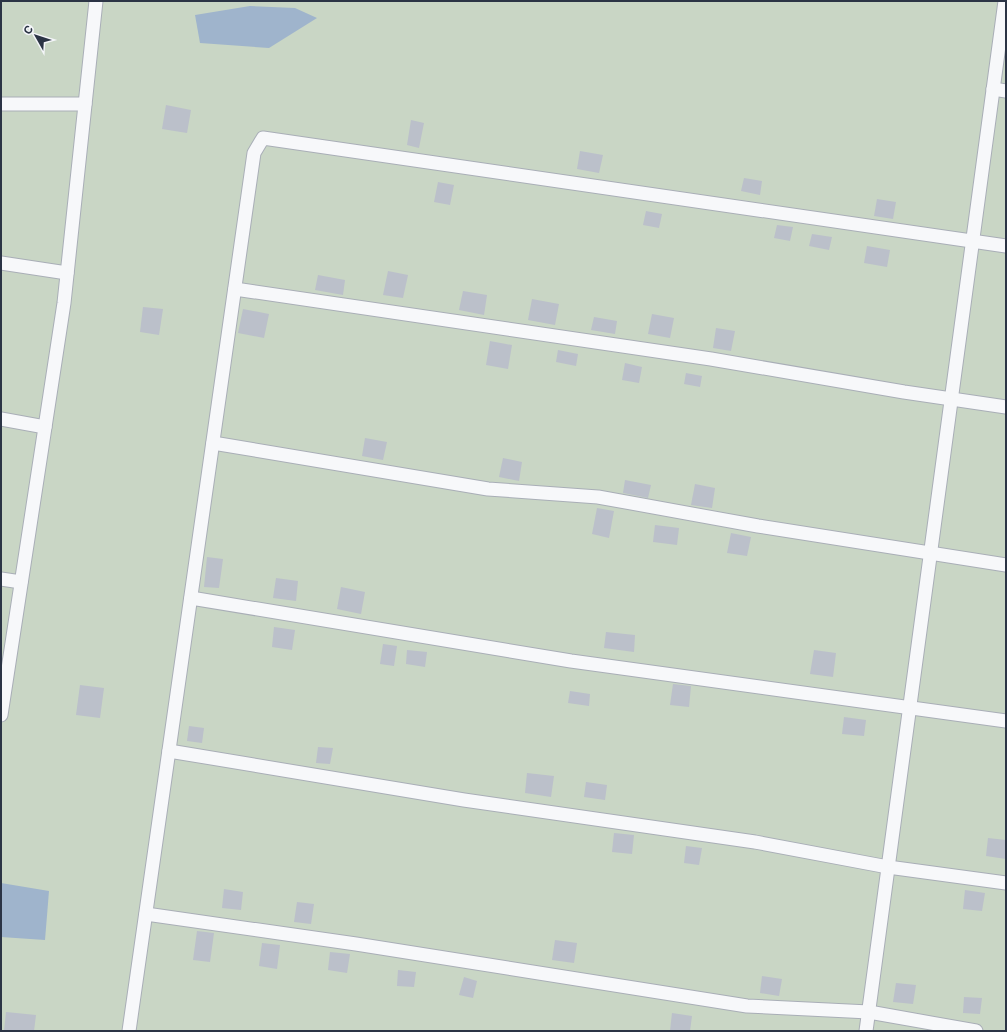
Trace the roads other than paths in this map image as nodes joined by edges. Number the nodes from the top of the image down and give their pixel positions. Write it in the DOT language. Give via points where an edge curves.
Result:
graph roads {
  1 [pos="96,1"];
  2 [pos="1005,1"];
  3 [pos="993,89"];
  4 [pos="1006,91"];
  5 [pos="1,104"];
  6 [pos="85,104"];
  7 [pos="972,241"];
  8 [pos="1006,246"];
  9 [pos="1,263"];
  10 [pos="67,273"];
  11 [pos="235,289"];
  12 [pos="951,399"];
  13 [pos="1006,407"];
  14 [pos="1,420"];
  15 [pos="45,427"];
  16 [pos="213,443"];
  17 [pos="930,554"];
  18 [pos="1006,565"];
  19 [pos="1,579"];
  20 [pos="21,582"];
  21 [pos="191,598"];
  22 [pos="910,707"];
  23 [pos="1,715"];
  24 [pos="1006,721"];
  25 [pos="169,751"];
  26 [pos="888,867"];
  27 [pos="1006,883"];
  28 [pos="146,914"];
  29 [pos="869,1012"];
  30 [pos="129,1031"];
  31 [pos="866,1031"];
  32 [pos="976,1031"];
  1 -- 6 [label="lane"];
  2 -- 3 [label="lane"];
  3 -- 4 [label="lane"];
  3 -- 7 [label="lane"];
  5 -- 6 [label="lane"];
  6 -- 10 [label="lane"];
  7 -- 8 [label="lane"];
  7 -- 11 [label="lane" via="263,138 254,153"];
  7 -- 12 [label="lane"];
  9 -- 10 [label="lane"];
  10 -- 15 [label="lane"];
  11 -- 12 [label="lane" via="711,359"];
  11 -- 16 [label="lane"];
  12 -- 13 [label="lane"];
  12 -- 17 [label="lane"];
  14 -- 15 [label="lane"];
  15 -- 20 [label="lane"];
  16 -- 17 [label="lane" via="488,489 598,497"];
  16 -- 21 [label="lane"];
  17 -- 18 [label="lane"];
  17 -- 22 [label="lane"];
  19 -- 20 [label="lane"];
  20 -- 23 [label="lane"];
  21 -- 22 [label="lane" via="571,661"];
  21 -- 25 [label="lane"];
  22 -- 24 [label="lane"];
  22 -- 26 [label="lane"];
  25 -- 26 [label="lane" via="464,800 755,842"];
  25 -- 28 [label="lane"];
  26 -- 27 [label="lane"];
  26 -- 29 [label="lane"];
  28 -- 29 [label="lane" via="364,945 747,1006"];
  28 -- 30 [label="lane"];
  29 -- 31 [label="lane"];
  29 -- 32 [label="lane"];
}
